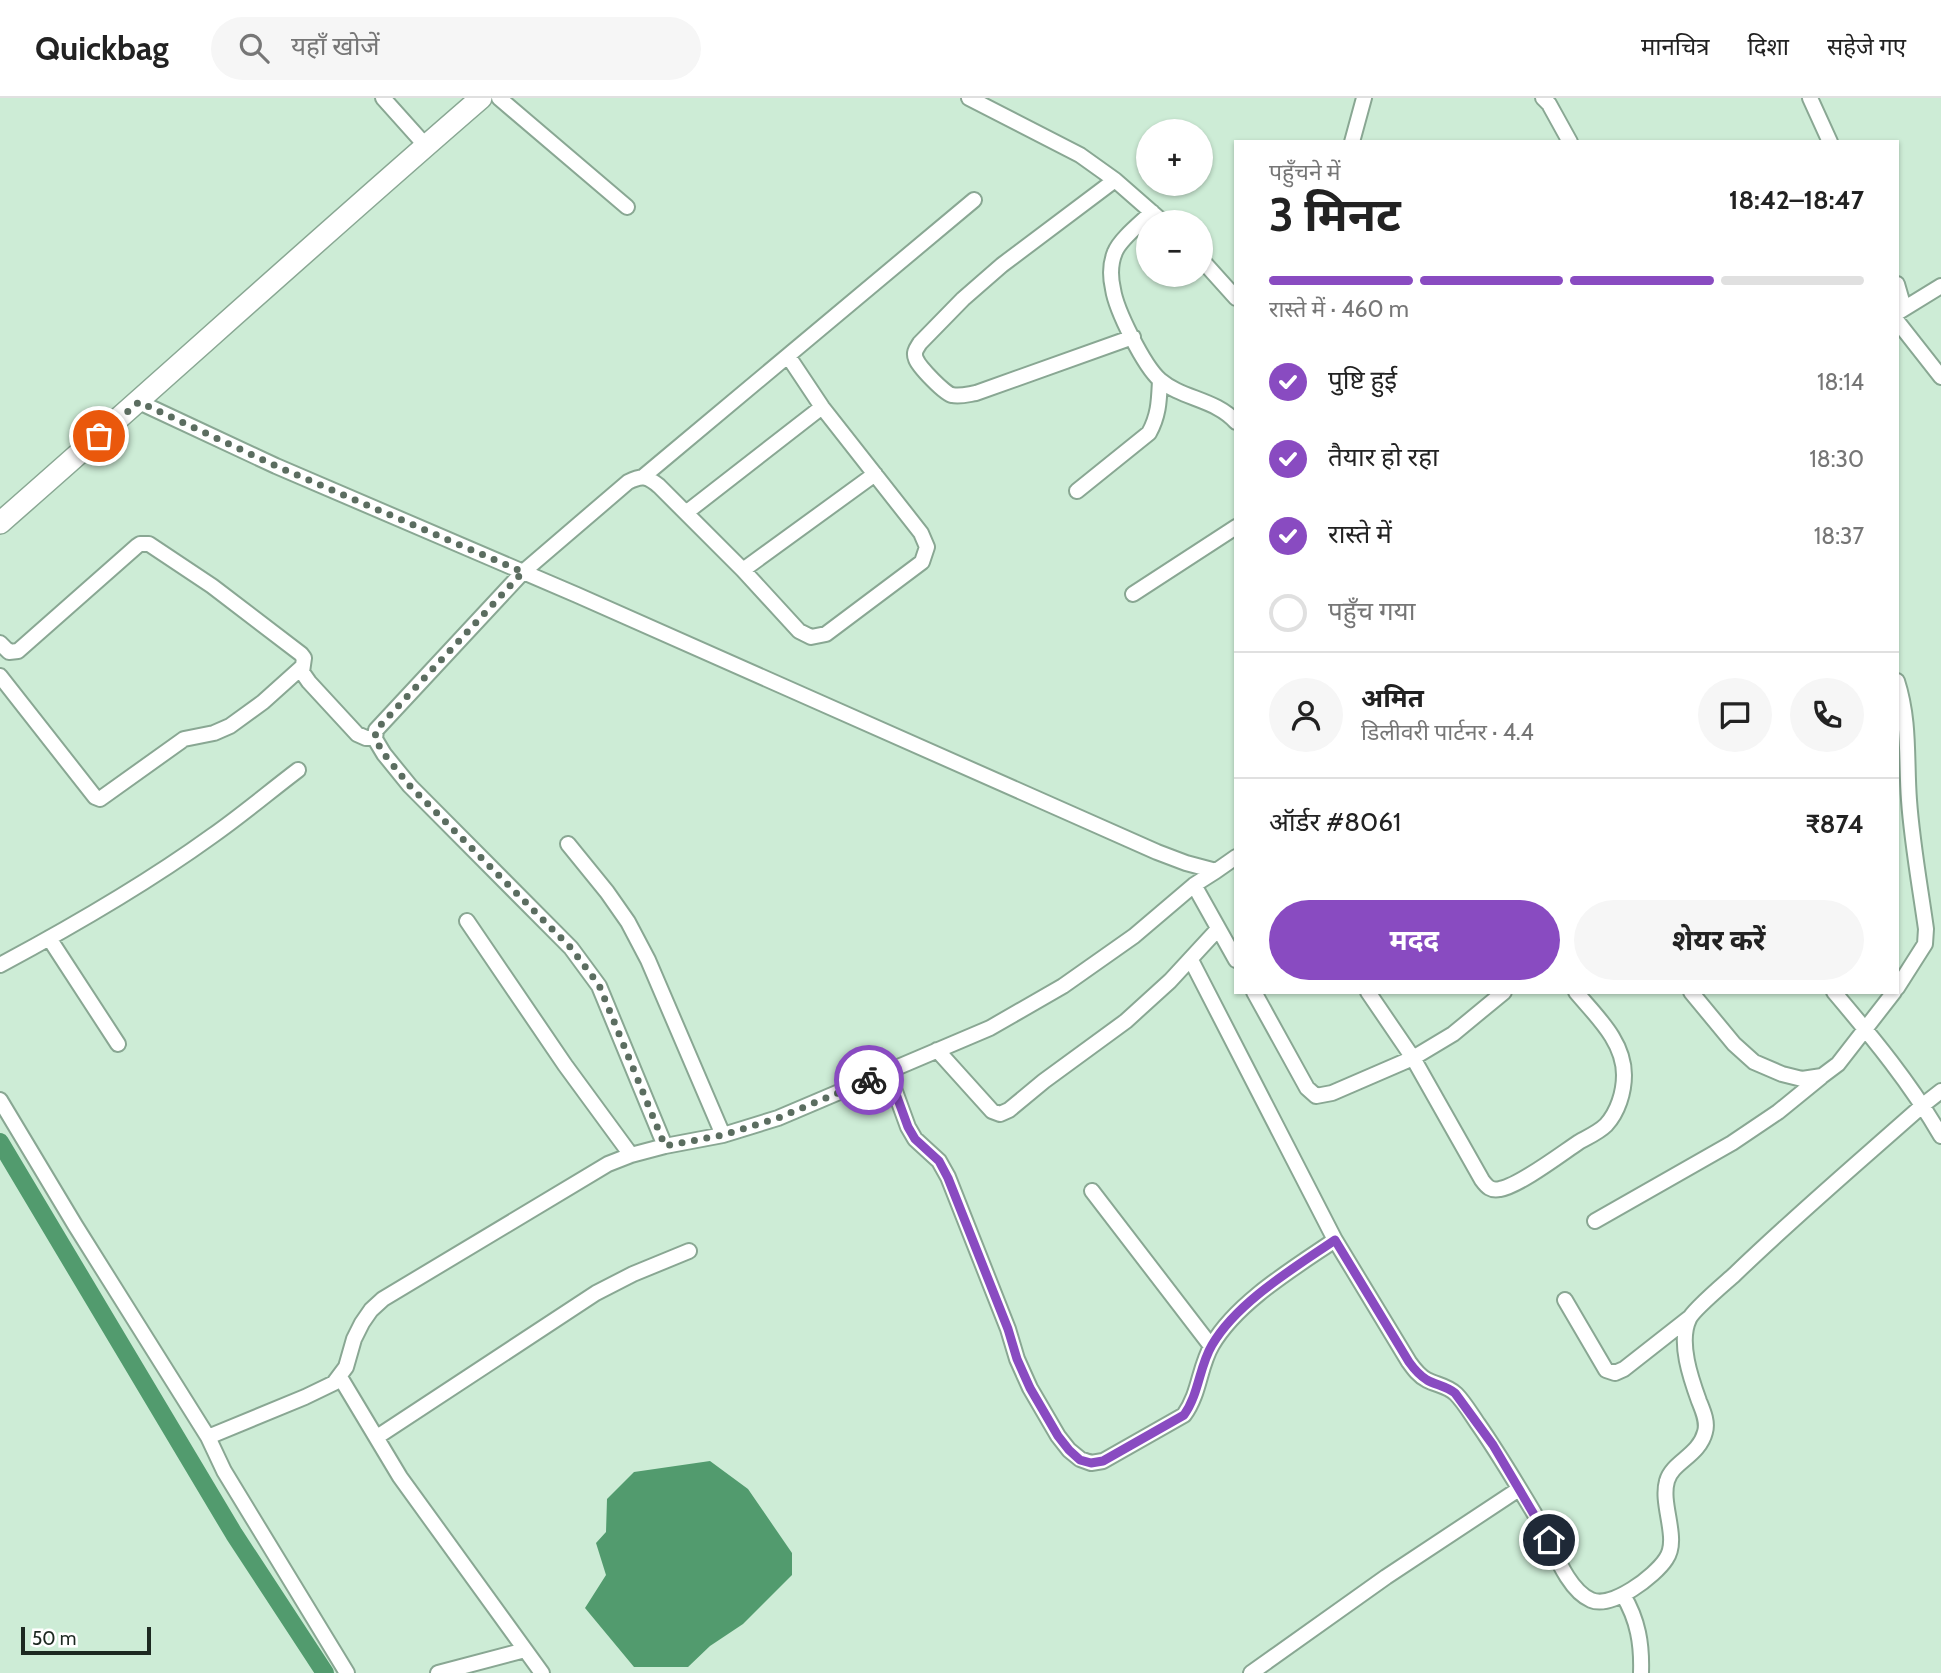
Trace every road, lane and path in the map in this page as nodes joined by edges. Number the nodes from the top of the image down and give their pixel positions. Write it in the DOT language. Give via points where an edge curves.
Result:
graph roads {
  1 [pos="383,98"];
  2 [pos="481,98"];
  3 [pos="499,98"];
  4 [pos="969,98"];
  5 [pos="1364,98"];
  6 [pos="1810,98"];
  7 [pos="1550,100"];
  8 [pos="1353,140"];
  9 [pos="1569,140"];
  10 [pos="1829,140"];
  11 [pos="426,146"];
  12 [pos="1115,180"];
  13 [pos="974,200"];
  14 [pos="627,207"];
  15 [pos="1150,210"];
  16 [pos="1136,228"];
  17 [pos="1213,272"];
  18 [pos="1941,286"];
  19 [pos="1234,296"];
  20 [pos="1899,314"];
  21 [pos="1133,337"];
  22 [pos="788,356"];
  23 [pos="1941,377"];
  24 [pos="1160,380"];
  25 [pos="139,402"];
  26 [pos="822,407"];
  27 [pos="1234,420"];
  28 [pos="875,474"];
  29 [pos="644,476"];
  30 [pos="1077,491"];
  31 [pos="687,512"];
  32 [pos="0,523"];
  33 [pos="1234,528"];
  34 [pos="743,569"];
  35 [pos="523,572"];
  36 [pos="1133,594"];
  37 [pos="6,648"];
  38 [pos="0,667"];
  39 [pos="302,667"];
  40 [pos="0,676"];
  41 [pos="1899,689"];
  42 [pos="375,738"];
  43 [pos="298,770"];
  44 [pos="568,844"];
  45 [pos="1234,858"];
  46 [pos="1216,871"];
  47 [pos="1194,885"];
  48 [pos="467,921"];
  49 [pos="1218,929"];
  50 [pos="49,938"];
  51 [pos="1941,939"];
  52 [pos="1925,943"];
  53 [pos="1234,957"];
  54 [pos="1191,960"];
  55 [pos="0,965"];
  56 [pos="1899,984"];
  57 [pos="1255,994"];
  58 [pos="1369,994"];
  59 [pos="1502,994"];
  60 [pos="1578,994"];
  61 [pos="1692,994"];
  62 [pos="1836,994"];
  63 [pos="1892,994"];
  64 [pos="1865,1028"];
  65 [pos="118,1044"];
  66 [pos="937,1050"];
  67 [pos="1413,1058"];
  68 [pos="888,1072"];
  69 [pos="1822,1076"];
  70 [pos="1941,1091"];
  71 [pos="0,1100"];
  72 [pos="1923,1105"];
  73 [pos="723,1135"];
  74 [pos="1941,1136"];
  75 [pos="665,1146"];
  76 [pos="631,1155"];
  77 [pos="1092,1191"];
  78 [pos="1595,1221"];
  79 [pos="1335,1240"];
  80 [pos="690,1251"];
  81 [pos="1565,1300"];
  82 [pos="1689,1318"];
  83 [pos="1211,1346"];
  84 [pos="340,1377"];
  85 [pos="208,1437"];
  86 [pos="377,1437"];
  87 [pos="1519,1489"];
  88 [pos="1623,1595"];
  89 [pos="525,1650"];
  90 [pos="348,1673"];
  91 [pos="438,1673"];
  92 [pos="542,1673"];
  93 [pos="1251,1673"];
  94 [pos="1641,1673"];
  1 -- 11 [label="street"];
  2 -- 11 [label="main road"];
  3 -- 14 [label="street"];
  4 -- 12 [label="street" via="1080,155"];
  5 -- 8 [label="street"];
  6 -- 10 [label="street"];
  7 -- 9 [label="street"];
  11 -- 25 [label="main road"];
  12 -- 15 [label="street"];
  12 -- 21 [label="street" via="1002,265 915,351 916,359 943,390 961,395"];
  13 -- 22 [label="street"];
  16 -- 21 [label="street" via="1116,248 1111,266 1113,291"];
  17 -- 19 [label="street"];
  18 -- 20 [label="street"];
  20 -- 23 [label="street"];
  21 -- 24 [label="street"];
  22 -- 26 [label="street"];
  22 -- 29 [label="street"];
  24 -- 27 [label="street" via="1212,404"];
  24 -- 30 [label="street" via="1156,420 1149,433"];
  25 -- 32 [label="main road"];
  25 -- 35 [label="street"];
  26 -- 28 [label="street"];
  26 -- 31 [label="street"];
  28 -- 34 [label="street"];
  28 -- 34 [label="street" via="927,547 922,562 826,634 811,637 799,631"];
  29 -- 31 [label="street"];
  29 -- 35 [label="street" via="628,482"];
  31 -- 34 [label="street"];
  33 -- 36 [label="street"];
  35 -- 42 [label="street" via="376,730"];
  35 -- 46 [label="street" via="1157,852"];
  37 -- 38 [label="street"];
  37 -- 39 [label="street" via="18,651 145,543 268,628 303,656"];
  39 -- 40 [label="street" via="230,726 184,739 100,799"];
  39 -- 42 [label="street" via="309,682 357,733"];
  41 -- 52 [label="street" via="1908,737 1909,800"];
  42 -- 75 [label="street" via="410,786 592,974"];
  43 -- 50 [label="street" via="212,836"];
  44 -- 73 [label="street" via="628,922"];
  45 -- 46 [label="street"];
  46 -- 47 [label="street"];
  47 -- 49 [label="street"];
  47 -- 66 [label="street" via="1134,936 1063,985 990,1027"];
  48 -- 76 [label="street"];
  49 -- 53 [label="street"];
  49 -- 54 [label="street"];
  50 -- 55 [label="street"];
  50 -- 65 [label="street"];
  51 -- 52 [label="street"];
  52 -- 56 [label="street"];
  54 -- 66 [label="street" via="1126,1021 1000,1114 992,1111"];
  54 -- 79 [label="street"];
  57 -- 67 [label="street" via="1307,1087 1317,1096"];
  58 -- 67 [label="street"];
  59 -- 67 [label="street" via="1453,1034"];
  60 -- 67 [label="street" via="1621,1053 1623,1091 1617,1108 1606,1125 1508,1187 1489,1188 1482,1180"];
  61 -- 69 [label="street" via="1754,1062 1802,1079"];
  62 -- 64 [label="street"];
  63 -- 64 [label="street"];
  64 -- 69 [label="street" via="1838,1064"];
  64 -- 72 [label="street"];
  66 -- 68 [label="street"];
  68 -- 73 [label="street" via="778,1118"];
  68 -- 83 [label="street" via="908,1127 948,1178 1030,1388 1058,1436 1080,1460 1103,1461 1184,1415 1197,1392"];
  69 -- 78 [label="street" via="1732,1143"];
  70 -- 72 [label="street"];
  71 -- 85 [label="street"];
  72 -- 74 [label="street"];
  72 -- 82 [label="street"];
  73 -- 75 [label="street"];
  75 -- 76 [label="street"];
  76 -- 84 [label="street" via="608,1164 383,1299 362,1323"];
  77 -- 83 [label="street"];
  79 -- 83 [label="street" via="1273,1282"];
  79 -- 87 [label="street" via="1409,1362 1419,1375 1455,1393"];
  80 -- 86 [label="street" via="596,1293"];
  81 -- 82 [label="street" via="1606,1370 1615,1374"];
  82 -- 88 [label="street" via="1684,1339 1706,1430 1697,1449 1673,1470 1666,1483 1671,1548 1667,1558"];
  84 -- 85 [label="street" via="305,1398"];
  84 -- 86 [label="street"];
  85 -- 90 [label="street" via="224,1471"];
  86 -- 89 [label="street" via="400,1477"];
  87 -- 88 [label="street" via="1578,1593 1608,1602"];
  87 -- 93 [label="street"];
  88 -- 94 [label="street" via="1637,1625"];
  89 -- 91 [label="street"];
  89 -- 92 [label="street"];
}
